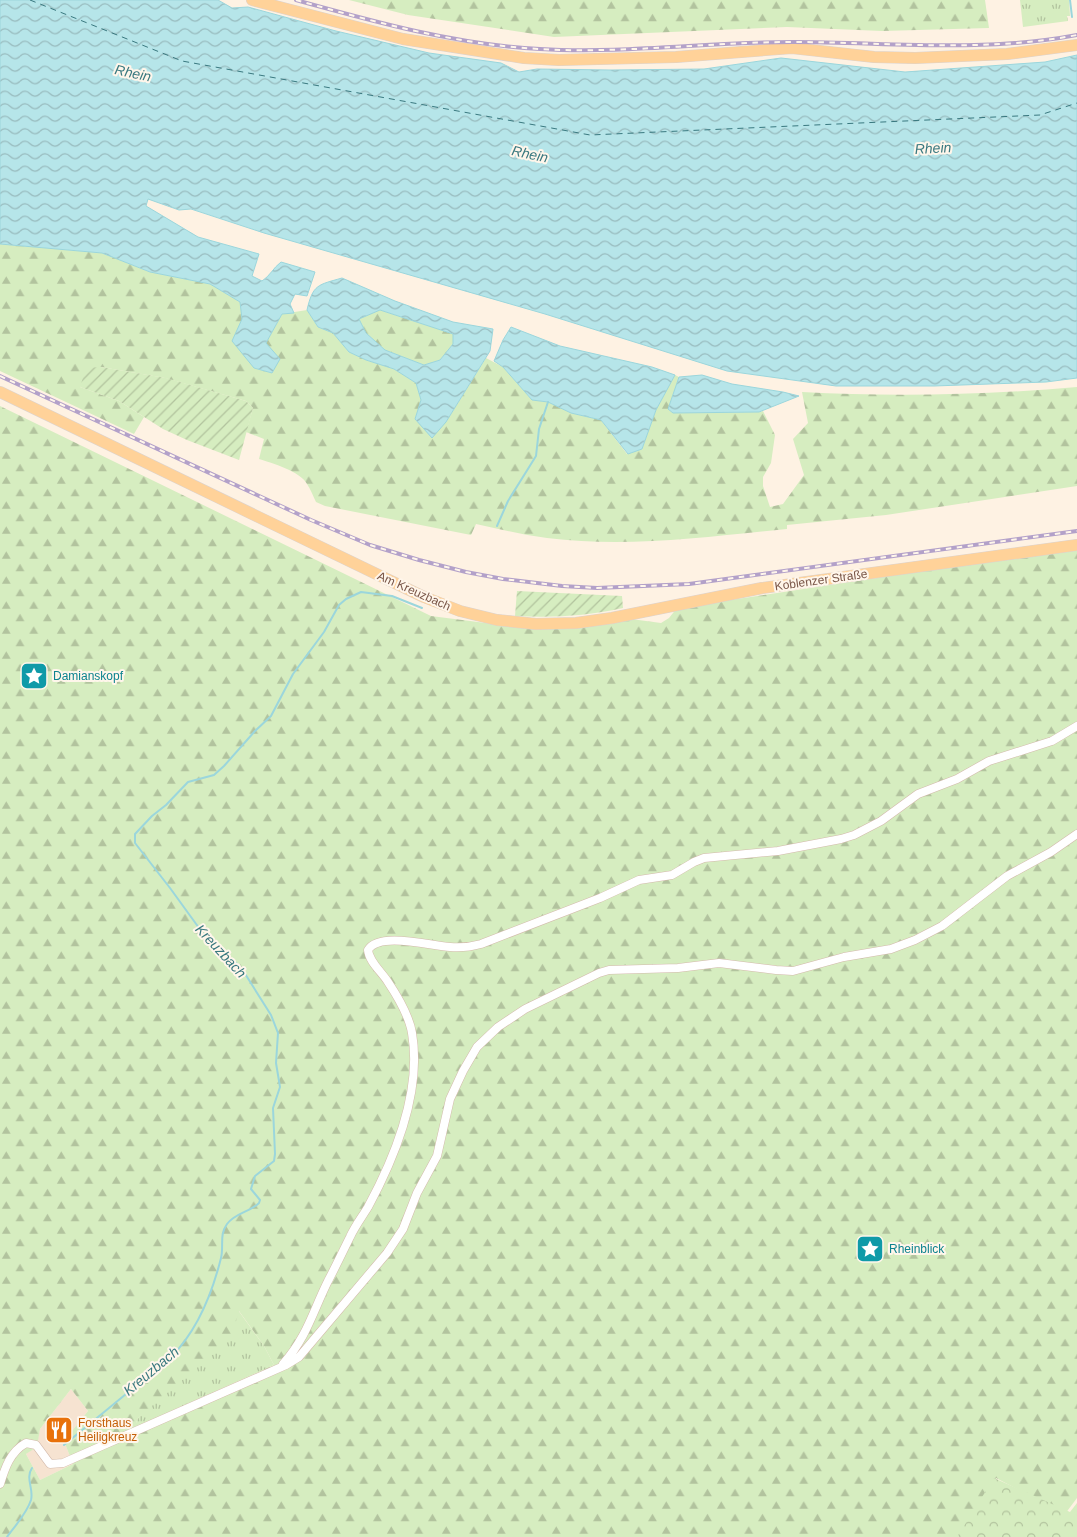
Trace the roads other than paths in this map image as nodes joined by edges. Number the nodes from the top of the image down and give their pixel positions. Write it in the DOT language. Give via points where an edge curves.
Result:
graph roads {
  1 [pos="252,0"];
  2 [pos="1077,45"];
  3 [pos="0,392"];
  4 [pos="1077,545"];
  5 [pos="566,624"];
  6 [pos="1077,726"];
  7 [pos="1077,834"];
  8 [pos="280,1368"];
  9 [pos="0,1484"];
  1 -- 2 [label="main road" via="404,39 524,58 559,60 676,57 792,48 915,58 1007,54"];
  3 -- 5 [label="main road, Am Kreuzbach" via="424,597 472,614 510,622"];
  4 -- 5 [label="main road, Koblenzer Straße" via="762,588"];
  6 -- 8 [label="street" via="1052,741 989,761 957,779 918,794 873,826 840,840 778,851 704,858 672,875 639,880 481,944 450,947 385,940 373,944 368,950 369,957 403,1007 410,1026 414,1060 409,1104 400,1135 375,1193 325,1287 311,1323"];
  7 -- 8 [label="street" via="1007,876 942,926 902,945 793,971 718,963 609,970 542,1001 498,1027 477,1048 462,1071 446,1109 437,1156 399,1236 309,1346"];
  8 -- 9 [label="street" via="63,1464 50,1464 36,1445 26,1443 11,1456"];
}
